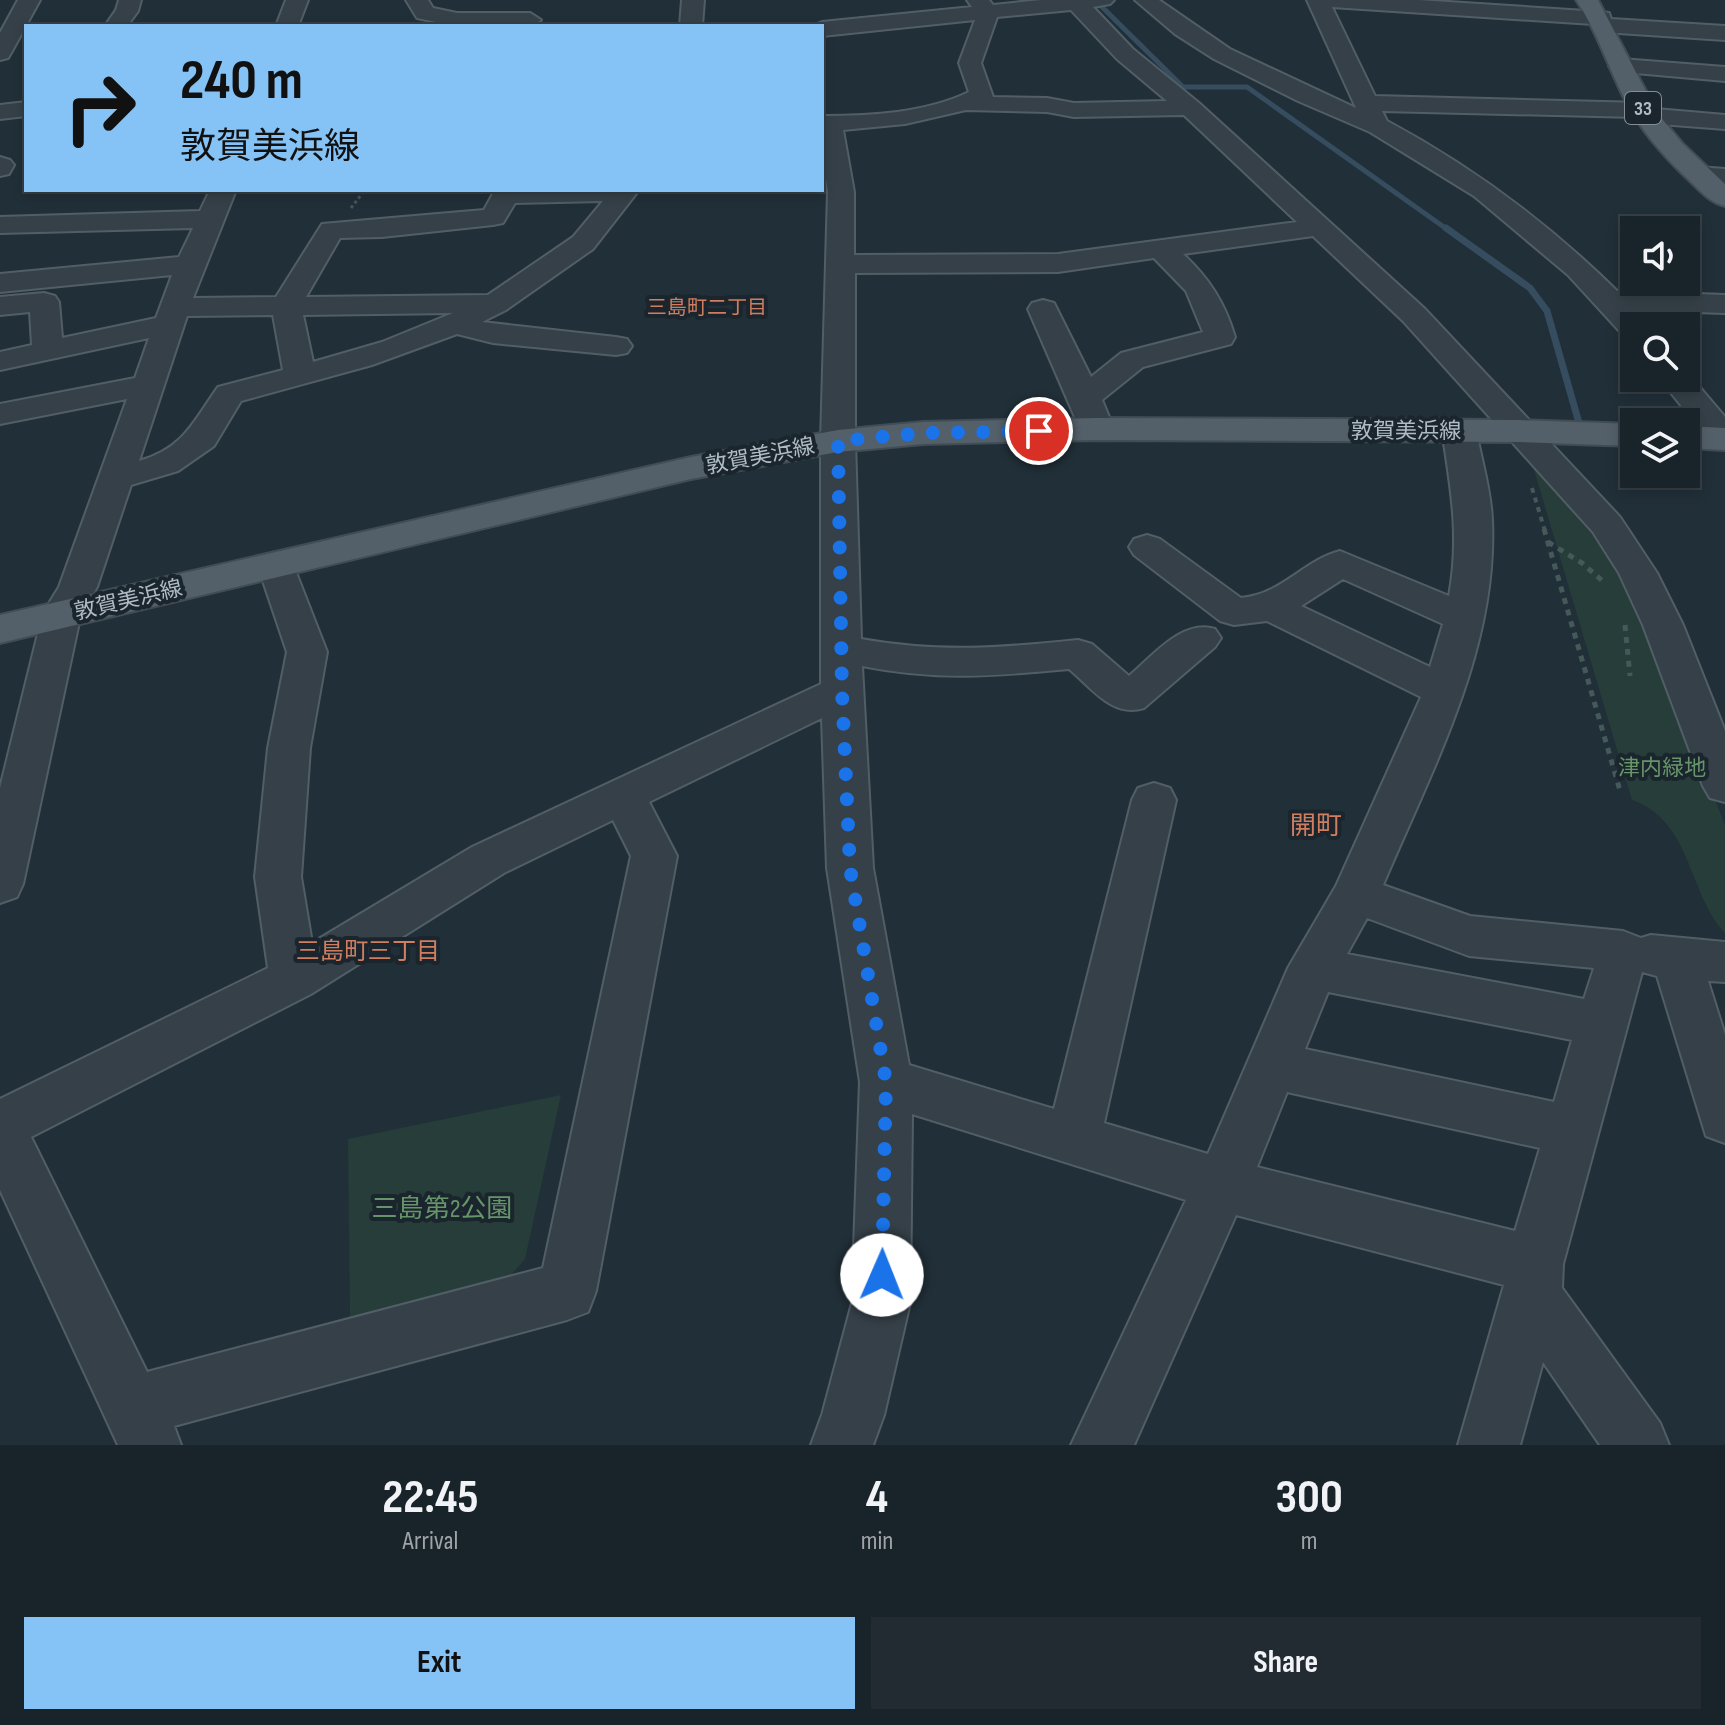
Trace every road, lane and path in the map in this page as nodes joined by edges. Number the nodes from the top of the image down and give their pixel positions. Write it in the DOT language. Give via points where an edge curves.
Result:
graph roads {
  1 [pos="29,0"];
  2 [pos="130,0"];
  3 [pos="297,0"];
  4 [pos="417,0"];
  5 [pos="693,0"];
  6 [pos="1146,0"];
  7 [pos="1318,0"];
  8 [pos="1086,1"];
  9 [pos="983,6"];
  10 [pos="1597,14"];
  11 [pos="531,15"];
  12 [pos="117,24"];
  13 [pos="288,24"];
  14 [pos="691,24"];
  15 [pos="824,29"];
  16 [pos="1725,33"];
  17 [pos="0,53"];
  18 [pos="1621,66"];
  19 [pos="1725,74"];
  20 [pos="969,104"];
  21 [pos="1190,108"];
  22 [pos="24,109"];
  23 [pos="0,112"];
  24 [pos="1646,113"];
  25 [pos="1373,115"];
  26 [pos="1725,122"];
  27 [pos="826,124"];
  28 [pos="1712,176"];
  29 [pos="625,192"];
  30 [pos="508,193"];
  31 [pos="1725,198"];
  32 [pos="218,204"];
  33 [pos="72,216"];
  34 [pos="0,225"];
  35 [pos="1320,227"];
  36 [pos="1161,250"];
  37 [pos="839,264"];
  38 [pos="190,265"];
  39 [pos="41,280"];
  40 [pos="0,283"];
  41 [pos="1610,300"];
  42 [pos="495,304"];
  43 [pos="1725,304"];
  44 [pos="0,306"];
  45 [pos="286,307"];
  46 [pos="1043,309"];
  47 [pos="1620,312"];
  48 [pos="174,316"];
  49 [pos="456,325"];
  50 [pos="616,346"];
  51 [pos="48,351"];
  52 [pos="0,361"];
  53 [pos="300,374"];
  54 [pos="150,385"];
  55 [pos="1687,392"];
  56 [pos="0,414"];
  57 [pos="1091,414"];
  58 [pos="1459,430"];
  59 [pos="1518,431"];
  60 [pos="1620,435"];
  61 [pos="1700,437"];
  62 [pos="1725,438"];
  63 [pos="838,441"];
  64 [pos="1528,476"];
  65 [pos="118,478"];
  66 [pos="1548,542"];
  67 [pos="1147,547"];
  68 [pos="277,566"];
  69 [pos="1609,587"];
  70 [pos="1272,608"];
  71 [pos="62,613"];
  72 [pos="1464,618"];
  73 [pos="1625,622"];
  74 [pos="0,629"];
  75 [pos="1201,638"];
  76 [pos="842,670"];
  77 [pos="1630,676"];
  78 [pos="1444,691"];
  79 [pos="1725,786"];
  80 [pos="1621,794"];
  81 [pos="624,796"];
  82 [pos="1154,800"];
  83 [pos="0,884"];
  84 [pos="1356,894"];
  85 [pos="1623,951"];
  86 [pos="1701,960"];
  87 [pos="1313,968"];
  88 [pos="294,979"];
  89 [pos="1600,1024"];
  90 [pos="1271,1065"];
  91 [pos="886,1082"];
  92 [pos="1725,1119"];
  93 [pos="0,1128"];
  94 [pos="1573,1131"];
  95 [pos="1073,1140"];
  96 [pos="1222,1185"];
  97 [pos="1533,1280"];
  98 [pos="140,1426"];
  99 [pos="842,1445"];
  100 [pos="1102,1445"];
  101 [pos="1489,1445"];
  102 [pos="1638,1445"];
  1 -- 17 [label="street"];
  2 -- 12 [label="street"];
  3 -- 13 [label="street"];
  4 -- 11 [label="street" via="425,13 457,20"];
  5 -- 14 [label="street"];
  6 -- 25 [label="street" via="1225,55 1306,96"];
  7 -- 10 [label="street"];
  7 -- 25 [label="street"];
  8 -- 9 [label="street"];
  8 -- 21 [label="street" via="1125,54"];
  9 -- 15 [label="street"];
  9 -- 20 [label="street" via="970,63 982,95"];
  10 -- 16 [label="street"];
  10 -- 18 [label="main road, 33"];
  18 -- 19 [label="street"];
  18 -- 24 [label="main road, 33"];
  20 -- 21 [label="street" via="1074,110"];
  20 -- 27 [label="street"];
  21 -- 35 [label="street"];
  22 -- 23 [label="street"];
  24 -- 25 [label="street"];
  24 -- 26 [label="street"];
  24 -- 28 [label="main road, 33"];
  25 -- 41 [label="street" via="1525,221"];
  27 -- 37 [label="street" via="841,192"];
  28 -- 31 [label="main road, 33"];
  29 -- 30 [label="street"];
  29 -- 42 [label="street" via="583,243"];
  30 -- 45 [label="street" via="493,217 332,230"];
  32 -- 33 [label="street"];
  32 -- 38 [label="street"];
  33 -- 34 [label="street"];
  33 -- 39 [label="street"];
  35 -- 36 [label="street"];
  35 -- 59 [label="street" via="1414,315"];
  36 -- 37 [label="street" via="1058,263"];
  36 -- 57 [label="street" via="1196,281 1220,337 1132,360"];
  37 -- 63 [label="street"];
  38 -- 39 [label="street"];
  38 -- 48 [label="street"];
  39 -- 40 [label="street"];
  41 -- 43 [label="street"];
  41 -- 47 [label="street"];
  42 -- 45 [label="street"];
  42 -- 49 [label="street"];
  44 -- 51 [label="street" via="44,302"];
  45 -- 48 [label="street"];
  45 -- 53 [label="street"];
  46 -- 57 [label="street"];
  48 -- 51 [label="street"];
  48 -- 54 [label="street"];
  49 -- 50 [label="street" via="493,334"];
  49 -- 53 [label="street" via="401,347"];
  51 -- 52 [label="street"];
  53 -- 65 [label="street" via="229,394 202,439 166,464"];
  54 -- 56 [label="street"];
  54 -- 65 [label="street"];
  55 -- 62 [label="street"];
  57 -- 58 [label="main road, 敦賀美浜線"];
  57 -- 63 [label="main road, 敦賀美浜線"];
  58 -- 59 [label="main road, 敦賀美浜線"];
  58 -- 72 [label="street" via="1474,517 1473,568"];
  59 -- 60 [label="main road, 敦賀美浜線"];
  59 -- 79 [label="street" via="1585,500 1627,555 1663,625"];
  61 -- 62 [label="main road"];
  63 -- 68 [label="main road, 敦賀美浜線" via="691,468"];
  63 -- 76 [label="street"];
  64 -- 66 [label="path"];
  65 -- 71 [label="street" via="78,587"];
  66 -- 69 [label="path"];
  66 -- 80 [label="path"];
  67 -- 70 [label="street" via="1234,612"];
  68 -- 71 [label="main road, 敦賀美浜線"];
  68 -- 88 [label="street" via="307,652 289,748 278,877"];
  70 -- 72 [label="street" via="1340,563"];
  70 -- 78 [label="street"];
  71 -- 74 [label="main road, 敦賀美浜線"];
  71 -- 83 [label="street"];
  72 -- 78 [label="street"];
  73 -- 77 [label="path"];
  75 -- 76 [label="street" via="1129,698 1078,654 976,664 907,661"];
  76 -- 81 [label="street"];
  76 -- 91 [label="street" via="850,868"];
  78 -- 84 [label="street"];
  81 -- 88 [label="street" via="488,860"];
  81 -- 98 [label="street" via="654,856 567,1291"];
  82 -- 95 [label="street"];
  84 -- 85 [label="street" via="1469,936"];
  84 -- 87 [label="street"];
  85 -- 86 [label="street"];
  85 -- 89 [label="street"];
  86 -- 92 [label="street"];
  87 -- 89 [label="street"];
  87 -- 90 [label="street"];
  88 -- 93 [label="street"];
  89 -- 94 [label="street"];
  90 -- 94 [label="street"];
  90 -- 96 [label="street"];
  91 -- 95 [label="street"];
  91 -- 99 [label="street" via="881,1303"];
  93 -- 98 [label="street"];
  94 -- 97 [label="street"];
  95 -- 96 [label="street"];
  96 -- 97 [label="street"];
  96 -- 100 [label="street"];
  97 -- 101 [label="street"];
  97 -- 102 [label="street"];
}
